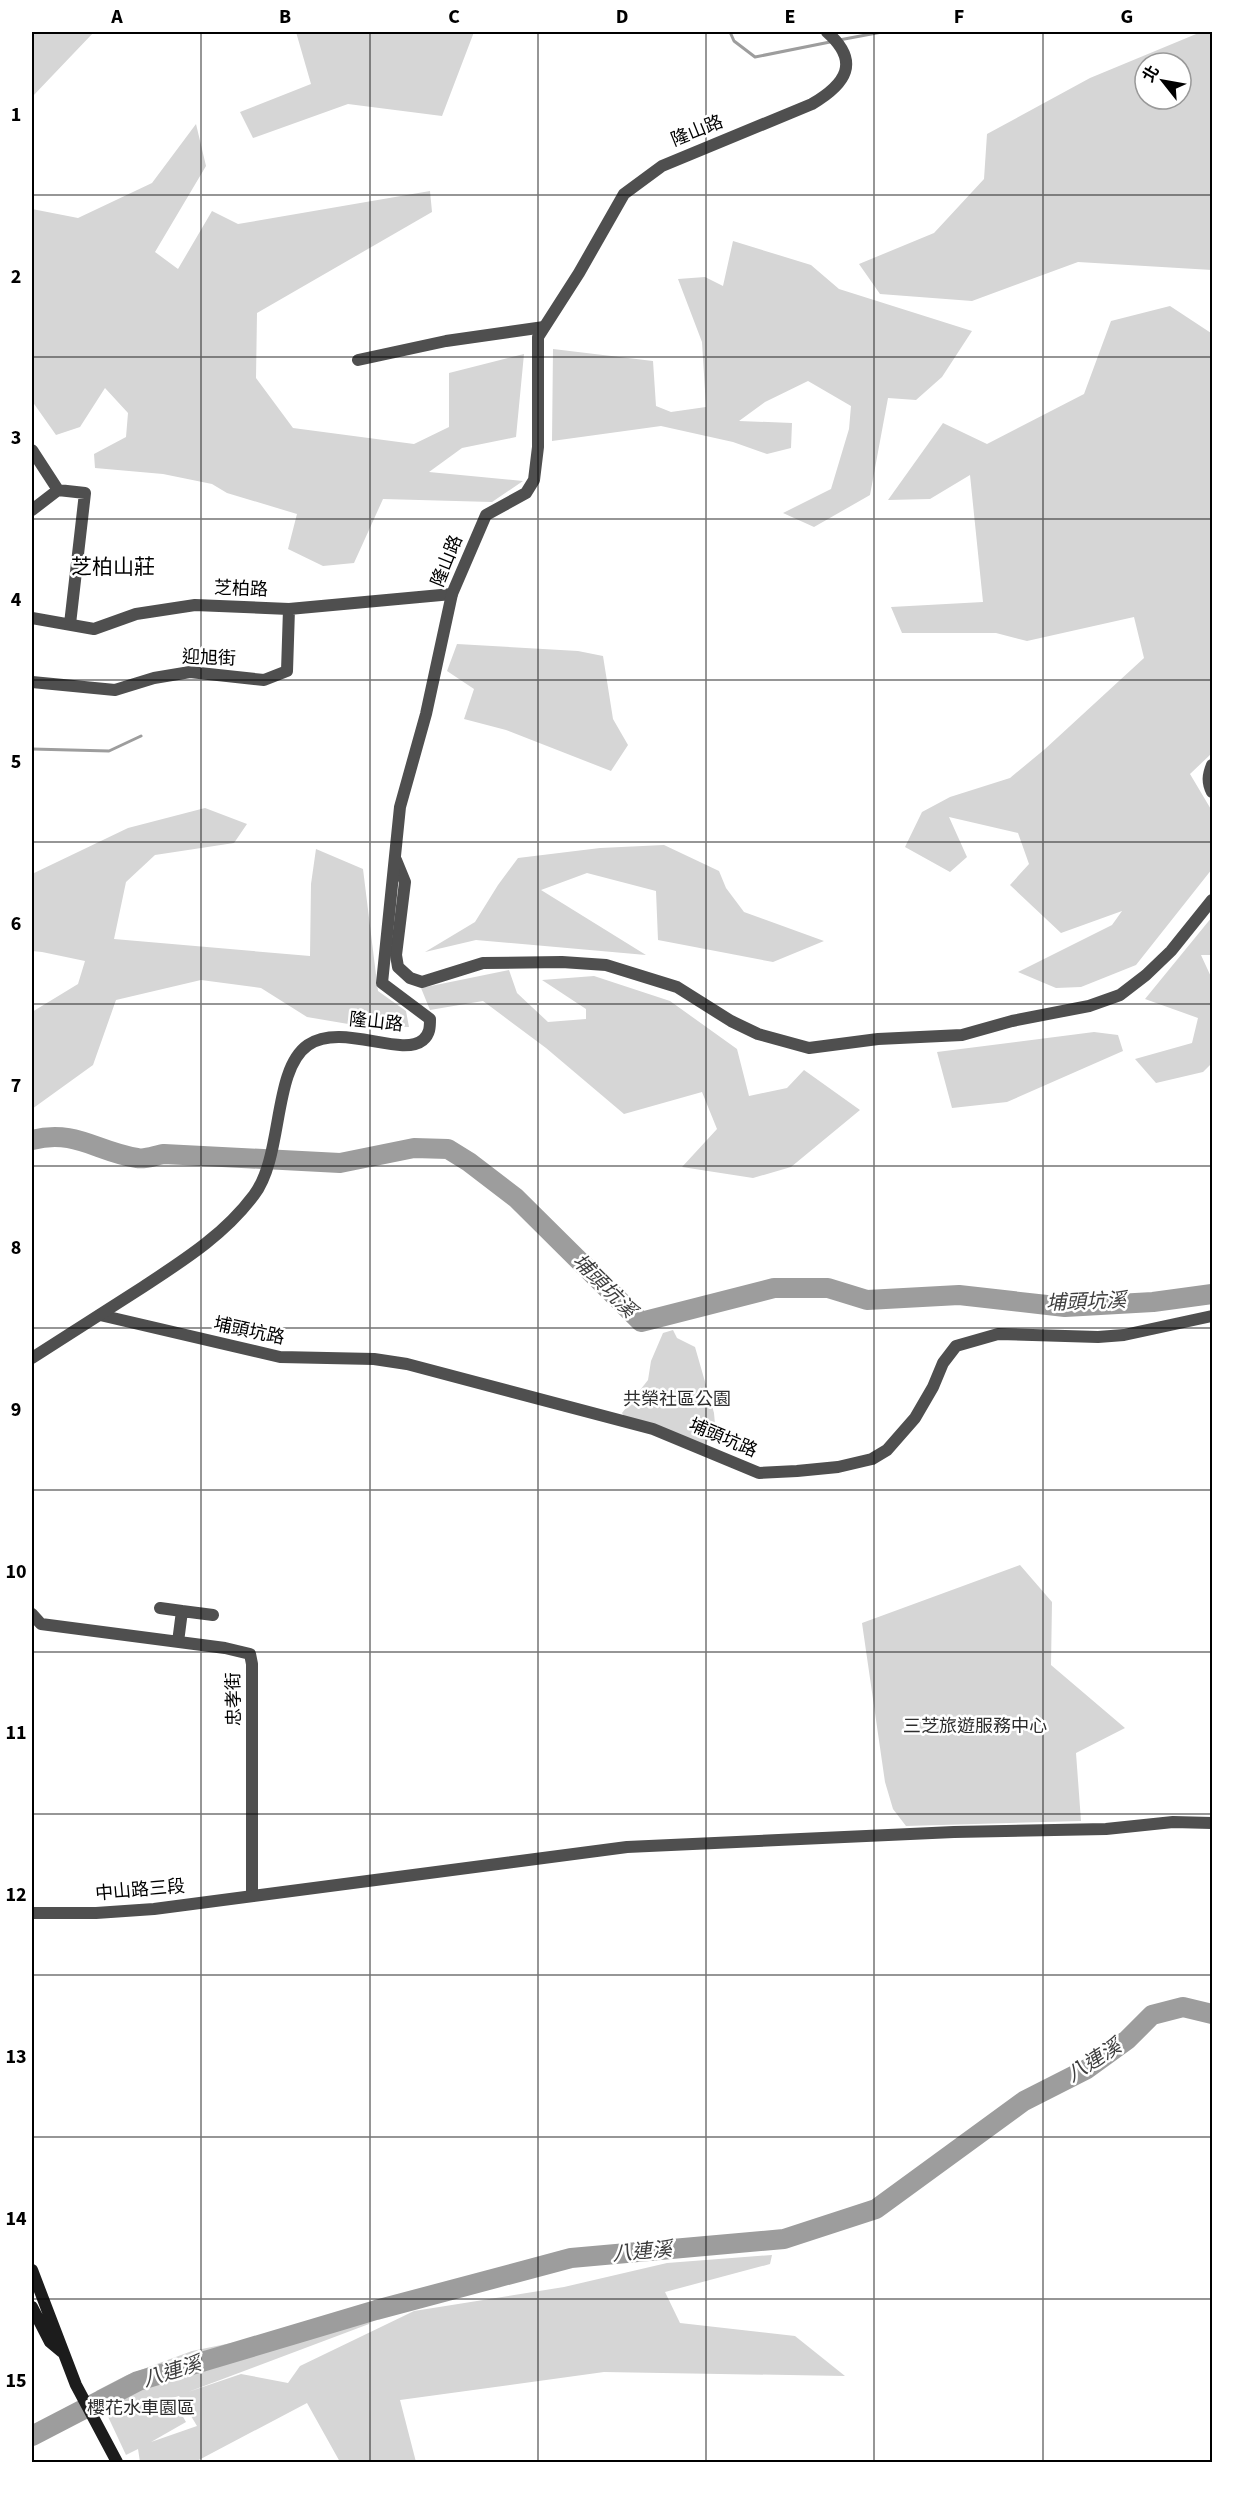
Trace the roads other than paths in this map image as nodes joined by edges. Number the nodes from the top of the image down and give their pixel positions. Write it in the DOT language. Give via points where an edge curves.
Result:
graph roads {
  1 [pos="834,38"];
  2 [pos="544,327"];
  3 [pos="358,360"];
  4 [pos="32,450"];
  5 [pos="58,490"];
  6 [pos="32,510"];
  7 [pos="452,594"];
  8 [pos="289,609"];
  9 [pos="32,618"];
  10 [pos="70,624"];
  11 [pos="32,682"];
  12 [pos="1212,765"];
  13 [pos="1212,792"];
  14 [pos="396,860"];
  15 [pos="1212,900"];
  16 [pos="100,1315"];
  17 [pos="1212,1316"];
  18 [pos="32,1358"];
  19 [pos="160,1608"];
  20 [pos="182,1611"];
  21 [pos="32,1614"];
  22 [pos="213,1615"];
  23 [pos="178,1642"];
  24 [pos="1212,1822"];
  25 [pos="252,1896"];
  26 [pos="32,1913"];
  27 [pos="32,2270"];
  28 [pos="32,2307"];
  29 [pos="63,2353"];
  30 [pos="117,2463"];
  1 -- 2 [label="street, 隆山路" via="847,58 843,78 829,93 812,104 662,166 624,194"];
  2 -- 3 [label="street" via="446,341"];
  2 -- 7 [label="street, 隆山路" via="538,337 538,447 534,480 526,493 486,514"];
  4 -- 5 [label="street"];
  5 -- 6 [label="street"];
  5 -- 10 [label="street" via="85,493"];
  7 -- 8 [label="street, 芝柏路"];
  7 -- 14 [label="street, 隆山路" via="426,714 400,807"];
  8 -- 10 [label="street, 芝柏路" via="195,605 136,614 94,629"];
  8 -- 11 [label="street, 迎旭街" via="287,671 264,680 190,672 116,690"];
  9 -- 10 [label="street, 芝柏路"];
  12 -- 13 [label="street" via="1208,777"];
  14 -- 15 [label="street" via="405,882 396,955 398,967 410,978 422,982 483,963 606,965 676,987 758,1034 809,1048 878,1039 962,1035 1089,1006 1120,995 1172,951"];
  14 -- 16 [label="street, 隆山路" via="382,983 430,1019 429,1032 422,1041 411,1044 333,1036 309,1044 290,1067 275,1145 255,1194 217,1237"];
  16 -- 17 [label="street, 埔頭坑路" via="280,1357 374,1359 471,1379 653,1429 759,1473 838,1467 872,1459 887,1450 915,1418 956,1346 998,1334 1124,1335"];
  16 -- 18 [label="street"];
  19 -- 20 [label="street"];
  20 -- 22 [label="street"];
  20 -- 23 [label="street"];
  21 -- 23 [label="street, 忠孝街" via="41,1624"];
  23 -- 25 [label="street, 忠孝街" via="250,1654"];
  24 -- 25 [label="street, 中山路三段" via="627,1847"];
  25 -- 26 [label="street, 中山路三段" via="142,1910"];
  27 -- 29 [label="main road"];
  28 -- 29 [label="main road" via="50,2342"];
  29 -- 30 [label="main road"];
}
